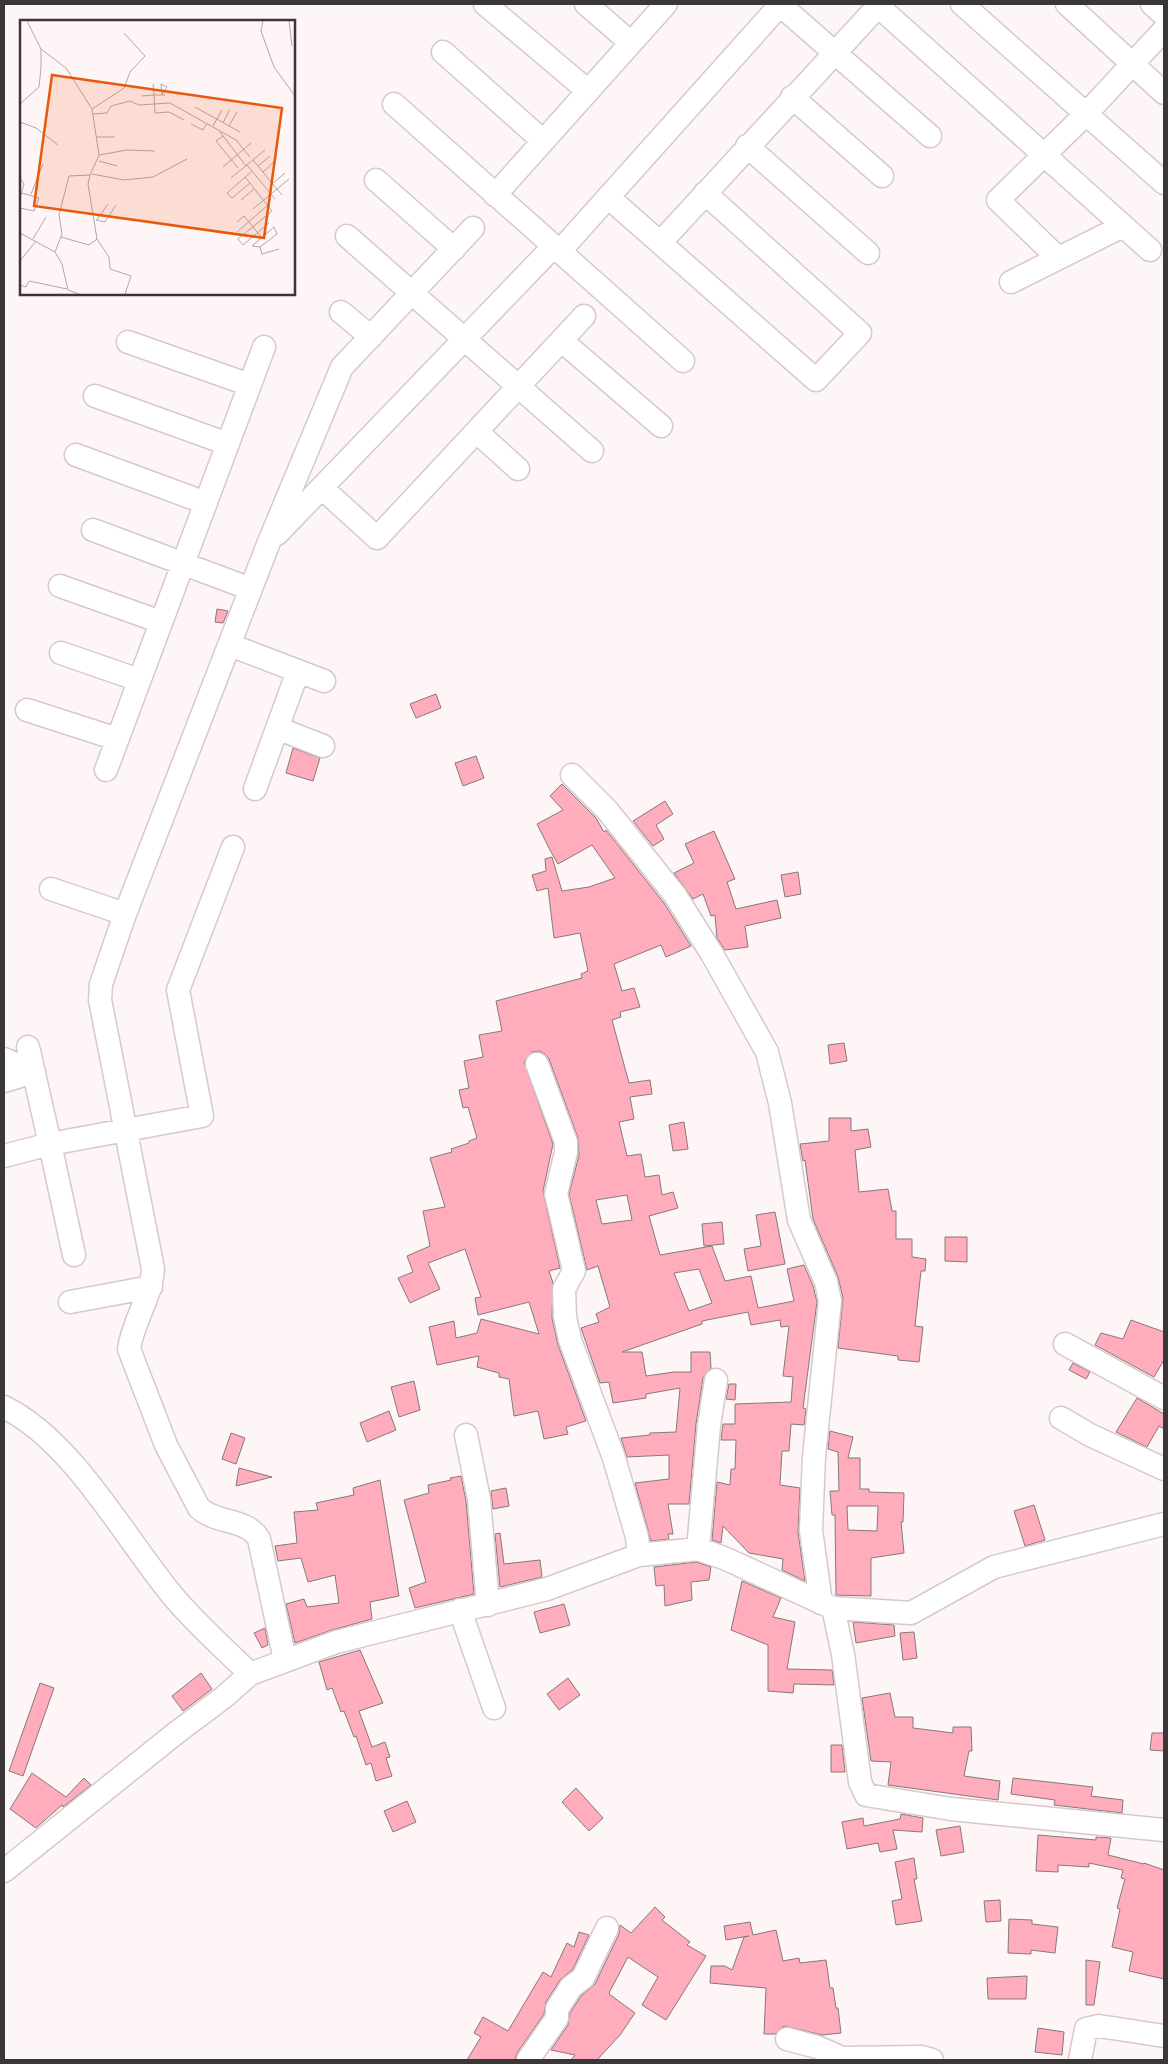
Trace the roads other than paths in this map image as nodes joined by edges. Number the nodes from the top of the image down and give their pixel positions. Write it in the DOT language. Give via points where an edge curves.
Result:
graph roads {
  1 [pos="485,4"];
  2 [pos="586,4"];
  3 [pos="666,4"];
  4 [pos="773,4"];
  5 [pos="962,4"];
  6 [pos="1067,4"];
  7 [pos="1152,4"];
  8 [pos="879,5"];
  9 [pos="1164,14"];
  10 [pos="1164,30"];
  11 [pos="631,43"];
  12 [pos="834,51"];
  13 [pos="443,52"];
  14 [pos="1133,64"];
  15 [pos="588,91"];
  16 [pos="1164,93"];
  17 [pos="792,97"];
  18 [pos="394,104"];
  19 [pos="1086,114"];
  20 [pos="930,136"];
  21 [pos="543,141"];
  22 [pos="747,146"];
  23 [pos="1044,155"];
  24 [pos="882,176"];
  25 [pos="376,180"];
  26 [pos="1164,183"];
  27 [pos="705,193"];
  28 [pos="495,195"];
  29 [pos="608,197"];
  30 [pos="1124,226"];
  31 [pos="473,228"];
  32 [pos="347,236"];
  33 [pos="660,243"];
  34 [pos="553,247"];
  35 [pos="454,249"];
  36 [pos="1150,250"];
  37 [pos="868,253"];
  38 [pos="1058,258"];
  39 [pos="1011,282"];
  40 [pos="412,294"];
  41 [pos="342,312"];
  42 [pos="584,316"];
  43 [pos="371,337"];
  44 [pos="465,341"];
  45 [pos="562,341"];
  46 [pos="128,342"];
  47 [pos="264,347"];
  48 [pos="683,361"];
  49 [pos="250,385"];
  50 [pos="519,387"];
  51 [pos="94,396"];
  52 [pos="661,426"];
  53 [pos="477,432"];
  54 [pos="228,444"];
  55 [pos="592,451"];
  56 [pos="76,455"];
  57 [pos="518,469"];
  58 [pos="323,489"];
  59 [pos="206,503"];
  60 [pos="93,530"];
  61 [pos="269,542"];
  62 [pos="183,564"];
  63 [pos="60,586"];
  64 [pos="251,589"];
  65 [pos="161,622"];
  66 [pos="230,645"];
  67 [pos="61,653"];
  68 [pos="298,671"];
  69 [pos="139,680"];
  70 [pos="324,681"];
  71 [pos="27,710"];
  72 [pos="277,728"];
  73 [pos="117,738"];
  74 [pos="323,746"];
  75 [pos="106,770"];
  76 [pos="572,776"];
  77 [pos="255,789"];
  78 [pos="233,847"];
  79 [pos="51,889"];
  80 [pos="125,914"];
  81 [pos="28,1047"];
  82 [pos="4,1059"];
  83 [pos="538,1064"];
  84 [pos="34,1072"];
  85 [pos="4,1081"];
  86 [pos="126,1130"];
  87 [pos="50,1144"];
  88 [pos="4,1156"];
  89 [pos="74,1255"];
  90 [pos="151,1287"];
  91 [pos="70,1302"];
  92 [pos="1065,1344"];
  93 [pos="716,1380"];
  94 [pos="1164,1398"];
  95 [pos="4,1407"];
  96 [pos="1061,1418"];
  97 [pos="466,1435"];
  98 [pos="1164,1469"];
  99 [pos="1164,1524"];
  100 [pos="698,1549"];
  101 [pos="639,1555"];
  102 [pos="488,1605"];
  103 [pos="827,1605"];
  104 [pos="460,1610"];
  105 [pos="285,1660"];
  106 [pos="250,1674"];
  107 [pos="494,1708"];
  108 [pos="1164,1830"];
  109 [pos="4,1871"];
  110 [pos="607,1928"];
  111 [pos="1164,2036"];
  112 [pos="788,2039"];
  113 [pos="528,2060"];
  114 [pos="932,2060"];
  115 [pos="1080,2060"];
  1 -- 15 [label="street"];
  2 -- 11 [label="street"];
  3 -- 11 [label="street"];
  4 -- 12 [label="street"];
  4 -- 29 [label="street"];
  4 -- 34 [label="street"];
  5 -- 19 [label="street"];
  6 -- 14 [label="street"];
  7 -- 9 [label="street"];
  8 -- 12 [label="street"];
  8 -- 23 [label="street"];
  10 -- 14 [label="street"];
  11 -- 15 [label="street"];
  12 -- 17 [label="street"];
  12 -- 20 [label="street"];
  13 -- 21 [label="street"];
  14 -- 16 [label="street"];
  14 -- 19 [label="street"];
  15 -- 21 [label="street"];
  17 -- 22 [label="street"];
  17 -- 24 [label="street"];
  18 -- 28 [label="street"];
  19 -- 23 [label="street"];
  19 -- 26 [label="street"];
  21 -- 28 [label="street"];
  22 -- 27 [label="street"];
  22 -- 37 [label="street"];
  23 -- 30 [label="street"];
  23 -- 38 [label="street" via="998,200"];
  25 -- 35 [label="street"];
  27 -- 33 [label="street"];
  27 -- 33 [label="street" via="860,333 816,380"];
  28 -- 34 [label="street"];
  29 -- 33 [label="street"];
  29 -- 34 [label="street"];
  30 -- 36 [label="street"];
  30 -- 38 [label="street"];
  31 -- 35 [label="street"];
  32 -- 40 [label="street"];
  34 -- 44 [label="street"];
  34 -- 48 [label="street"];
  35 -- 40 [label="street"];
  38 -- 39 [label="street"];
  40 -- 43 [label="street"];
  40 -- 44 [label="street"];
  41 -- 43 [label="street"];
  42 -- 45 [label="street"];
  43 -- 61 [label="street" via="342,367"];
  44 -- 50 [label="street"];
  44 -- 58 [label="street"];
  45 -- 50 [label="street"];
  45 -- 52 [label="street"];
  46 -- 49 [label="street"];
  47 -- 49 [label="street"];
  49 -- 54 [label="street"];
  50 -- 53 [label="street"];
  50 -- 55 [label="street"];
  51 -- 54 [label="street"];
  53 -- 57 [label="street"];
  53 -- 58 [label="street" via="377,538"];
  54 -- 59 [label="street"];
  56 -- 59 [label="street"];
  58 -- 61 [label="street"];
  59 -- 62 [label="street"];
  60 -- 62 [label="street"];
  61 -- 64 [label="street"];
  62 -- 64 [label="street"];
  62 -- 65 [label="street"];
  63 -- 65 [label="street"];
  64 -- 66 [label="street"];
  65 -- 69 [label="street"];
  66 -- 68 [label="street"];
  66 -- 80 [label="street"];
  67 -- 69 [label="street"];
  68 -- 70 [label="street"];
  68 -- 72 [label="street"];
  69 -- 73 [label="street"];
  71 -- 73 [label="street"];
  72 -- 74 [label="street"];
  72 -- 77 [label="street"];
  73 -- 75 [label="street"];
  76 -- 103 [label="street" via="606,810 676,895 767,1052 780,1103 799,1220 826,1282 830,1301 814,1457 812,1521"];
  78 -- 86 [label="street" via="178,990 202,1116"];
  79 -- 80 [label="street"];
  80 -- 86 [label="street" via="100,992"];
  81 -- 84 [label="street"];
  82 -- 84 [label="street"];
  83 -- 101 [label="street" via="566,1142 556,1194 574,1271 562,1298 565,1317 570,1340 614,1458 637,1537"];
  84 -- 85 [label="street"];
  84 -- 87 [label="street"];
  86 -- 87 [label="street"];
  86 -- 90 [label="street" via="151,1250"];
  87 -- 88 [label="street"];
  87 -- 89 [label="street"];
  90 -- 91 [label="street"];
  90 -- 105 [label="street" via="129,1349 166,1445 199,1508 206,1514 247,1527 259,1539"];
  92 -- 94 [label="street"];
  93 -- 100 [label="street"];
  95 -- 106 [label="street" via="20,1415 65,1456 173,1596"];
  96 -- 98 [label="street"];
  97 -- 102 [label="street" via="479,1499"];
  99 -- 103 [label="street" via="994,1567 911,1613"];
  100 -- 101 [label="street"];
  100 -- 103 [label="street"];
  101 -- 102 [label="street" via="547,1589"];
  102 -- 104 [label="street"];
  103 -- 108 [label="street" via="844,1663 860,1782 866,1795 951,1809"];
  104 -- 105 [label="street" via="336,1642"];
  104 -- 107 [label="street"];
  105 -- 106 [label="street"];
  106 -- 109 [label="street"];
  110 -- 113 [label="street" via="583,1978 571,1987 557,2010 557,2018"];
  111 -- 115 [label="street" via="1099,2026 1086,2029"];
  112 -- 114 [label="street" via="842,2058 922,2057"];
}
